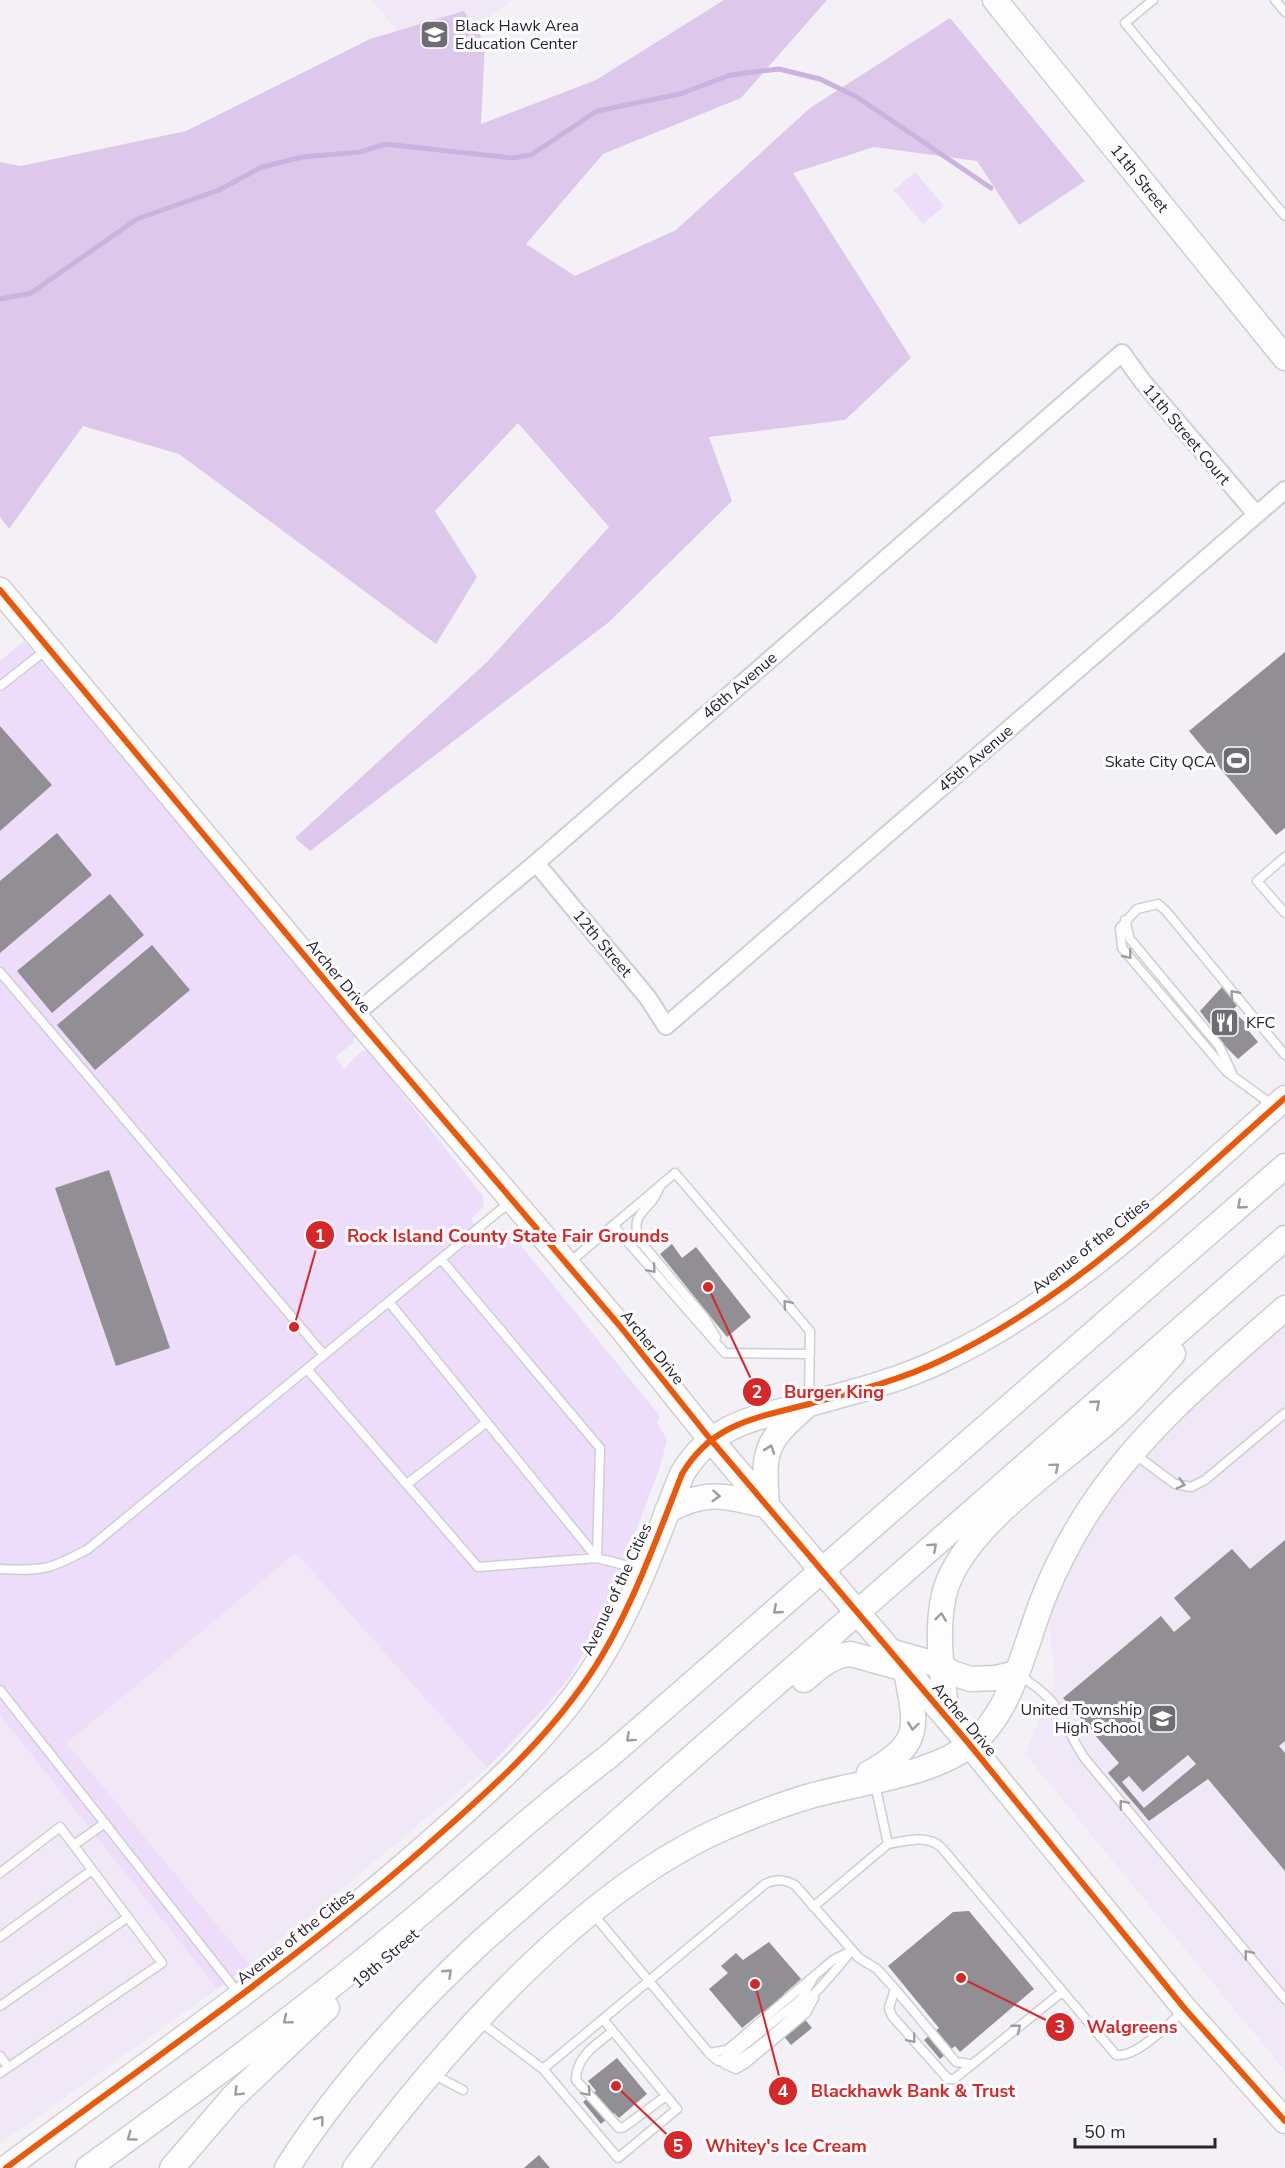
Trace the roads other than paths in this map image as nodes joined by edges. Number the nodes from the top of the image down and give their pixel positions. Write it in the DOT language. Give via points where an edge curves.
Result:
graph roads {
  1 [pos="995,0"];
  2 [pos="1153,0"];
  3 [pos="1275,0"];
  4 [pos="1285,12"];
  5 [pos="1285,216"];
  6 [pos="1122,353"];
  7 [pos="1285,358"];
  8 [pos="1285,490"];
  9 [pos="1256,514"];
  10 [pos="0,590"];
  11 [pos="49,648"];
  12 [pos="0,686"];
  13 [pos="1285,857"];
  14 [pos="536,863"];
  15 [pos="1285,914"];
  16 [pos="0,972"];
  17 [pos="354,1015"];
  18 [pos="666,1026"];
  19 [pos="1285,1055"];
  20 [pos="1280,1102"];
  21 [pos="1285,1166"];
  22 [pos="660,1186"];
  23 [pos="512,1200"];
  24 [pos="613,1225"];
  25 [pos="1285,1238"];
  26 [pos="441,1259"];
  27 [pos="1256,1263"];
  28 [pos="567,1264"];
  29 [pos="389,1302"];
  30 [pos="1285,1308"];
  31 [pos="1115,1314"];
  32 [pos="725,1353"];
  33 [pos="810,1354"];
  34 [pos="324,1355"];
  35 [pos="307,1369"];
  36 [pos="809,1404"];
  37 [pos="1285,1413"];
  38 [pos="487,1422"];
  39 [pos="711,1440"];
  40 [pos="1132,1453"];
  41 [pos="407,1484"];
  42 [pos="767,1506"];
  43 [pos="667,1511"];
  44 [pos="855,1542"];
  45 [pos="597,1558"];
  46 [pos="0,1569"];
  47 [pos="642,1570"];
  48 [pos="822,1571"];
  49 [pos="858,1614"];
  50 [pos="898,1660"];
  51 [pos="942,1666"];
  52 [pos="1017,1673"];
  53 [pos="0,1690"];
  54 [pos="947,1718"];
  55 [pos="970,1745"];
  56 [pos="608,1757"];
  57 [pos="874,1780"];
  58 [pos="843,1787"];
  59 [pos="105,1823"];
  60 [pos="888,1844"];
  61 [pos="74,1845"];
  62 [pos="93,1870"];
  63 [pos="0,1873"];
  64 [pos="813,1907"];
  65 [pos="592,1912"];
  66 [pos="128,1917"];
  67 [pos="509,1917"];
  68 [pos="0,1937"];
  69 [pos="852,1950"];
  70 [pos="813,1978"];
  71 [pos="649,1981"];
  72 [pos="895,1989"];
  73 [pos="1062,1992"];
  74 [pos="240,1995"];
  75 [pos="1285,1999"];
  76 [pos="0,2006"];
  77 [pos="1185,2009"];
  78 [pos="603,2019"];
  79 [pos="477,2020"];
  80 [pos="613,2031"];
  81 [pos="709,2053"];
  82 [pos="0,2056"];
  83 [pos="721,2062"];
  84 [pos="971,2064"];
  85 [pos="8,2067"];
  86 [pos="543,2069"];
  87 [pos="0,2073"];
  88 [pos="431,2073"];
  89 [pos="463,2090"];
  90 [pos="666,2096"];
  91 [pos="1285,2121"];
  92 [pos="6,2168"];
  93 [pos="88,2168"];
  94 [pos="172,2168"];
  95 [pos="287,2168"];
  96 [pos="355,2168"];
  1 -- 7 [label="street, 11th Street"];
  2 -- 5 [label="lane" via="1125,23"];
  3 -- 4 [label="lane"];
  6 -- 9 [label="street, 11th Street Court"];
  6 -- 14 [label="street, 46th Avenue"];
  8 -- 9 [label="street, 45th Avenue"];
  9 -- 18 [label="street, 45th Avenue"];
  10 -- 11 [label="street, Archer Drive"];
  11 -- 12 [label="lane"];
  11 -- 17 [label="street, Archer Drive"];
  13 -- 15 [label="lane" via="1257,881"];
  14 -- 17 [label="street, 46th Avenue"];
  14 -- 18 [label="street, 12th Street" via="648,998"];
  16 -- 34 [label="lane"];
  17 -- 23 [label="street, Archer Drive"];
  19 -- 20 [label="lane, one-way" via="1158,904 1137,909 1125,920 1120,928 1122,948 1234,1077"];
  20 -- 36 [label="street, Avenue of the Cities" via="1081,1273 1035,1306 943,1360"];
  21 -- 44 [label="street, one-way"];
  22 -- 24 [label="lane"];
  22 -- 32 [label="lane" via="656,1200 639,1215 634,1227 639,1240 704,1317"];
  33 -- 22 [label="lane, one-way" via="810,1331 675,1173"];
  23 -- 26 [label="lane"];
  23 -- 28 [label="street, Archer Drive"];
  24 -- 28 [label="lane"];
  24 -- 32 [label="lane, one-way"];
  25 -- 27 [label="street"];
  26 -- 29 [label="lane"];
  26 -- 45 [label="lane" via="600,1448"];
  49 -- 27 [label="street, one-way"];
  51 -- 27 [label="street, one-way" via="940,1626 944,1596 968,1547 1000,1513 1133,1398"];
  28 -- 39 [label="street, Archer Drive"];
  29 -- 34 [label="lane"];
  29 -- 38 [label="lane"];
  30 -- 40 [label="street" via="1212,1371"];
  31 -- 44 [label="street"];
  32 -- 33 [label="lane"];
  33 -- 36 [label="lane"];
  34 -- 35 [label="lane"];
  35 -- 41 [label="lane"];
  35 -- 46 [label="lane" via="88,1549 40,1571"];
  36 -- 39 [label="street, Avenue of the Cities" via="757,1416 733,1425"];
  42 -- 36 [label="street, one-way" via="765,1478 770,1444"];
  40 -- 37 [label="lane, one-way" via="1175,1484 1191,1487 1205,1480"];
  38 -- 41 [label="lane"];
  38 -- 45 [label="lane"];
  39 -- 42 [label="street, Archer Drive"];
  39 -- 43 [label="street, Avenue of the Cities" via="692,1456"];
  40 -- 52 [label="street" via="1072,1540 1046,1592"];
  41 -- 45 [label="lane" via="478,1567"];
  43 -- 42 [label="street, one-way" via="700,1495 731,1497"];
  42 -- 48 [label="street, Archer Drive"];
  43 -- 47 [label="street, Avenue of the Cities"];
  44 -- 48 [label="street"];
  45 -- 47 [label="lane"];
  47 -- 74 [label="street, Avenue of the Cities" via="590,1674 554,1724 521,1759 353,1909"];
  48 -- 49 [label="street, Archer Drive"];
  48 -- 56 [label="street, one-way"];
  49 -- 50 [label="street, Archer Drive"];
  49 -- 67 [label="street"];
  50 -- 51 [label="street"];
  50 -- 54 [label="street, Archer Drive"];
  50 -- 58 [label="street, one-way" via="914,1718 912,1734 888,1763"];
  50 -- 67 [label="street" via="842,1654 822,1664 645,1817"];
  51 -- 52 [label="street" via="971,1679"];
  51 -- 54 [label="street"];
  52 -- 55 [label="street" via="995,1720"];
  75 -- 52 [label="lane, one-way" via="1086,1760 1072,1742 1053,1702"];
  53 -- 59 [label="lane"];
  54 -- 55 [label="street, Archer Drive"];
  55 -- 57 [label="street" via="938,1764"];
  55 -- 77 [label="street, Archer Drive"];
  56 -- 93 [label="street, one-way" via="273,2032"];
  56 -- 94 [label="street, 19th Street, one-way" via="565,1801 290,2040 209,2122"];
  57 -- 58 [label="street"];
  57 -- 60 [label="lane"];
  58 -- 65 [label="street" via="724,1828 647,1872"];
  59 -- 61 [label="lane"];
  59 -- 74 [label="lane"];
  60 -- 64 [label="lane"];
  60 -- 73 [label="lane" via="915,1840 937,1843"];
  61 -- 62 [label="lane"];
  61 -- 63 [label="lane" via="60,1827"];
  62 -- 66 [label="lane"];
  62 -- 68 [label="lane"];
  64 -- 69 [label="lane"];
  64 -- 71 [label="lane" via="787,1880 765,1884"];
  65 -- 71 [label="lane"];
  65 -- 79 [label="street"];
  66 -- 76 [label="lane"];
  66 -- 85 [label="lane" via="162,1963"];
  95 -- 67 [label="street, one-way" via="342,2090 410,2010"];
  69 -- 70 [label="lane" via="832,1960"];
  69 -- 72 [label="lane"];
  69 -- 83 [label="lane" via="809,2002 743,2057"];
  70 -- 81 [label="lane" via="727,2049"];
  70 -- 83 [label="lane" via="801,1999"];
  71 -- 78 [label="lane"];
  71 -- 81 [label="lane"];
  72 -- 84 [label="lane" via="956,2062"];
  72 -- 84 [label="lane, one-way" via="889,2007 892,2016 942,2075 954,2079"];
  73 -- 77 [label="lane" via="1116,2055 1139,2048"];
  84 -- 73 [label="lane, one-way"];
  74 -- 92 [label="street, Avenue of the Cities"];
  77 -- 91 [label="street, Archer Drive"];
  78 -- 80 [label="lane"];
  78 -- 86 [label="lane"];
  79 -- 86 [label="lane"];
  79 -- 88 [label="street"];
  80 -- 90 [label="lane"];
  80 -- 90 [label="lane, one-way" via="584,2055 576,2080 620,2128"];
  81 -- 83 [label="lane"];
  82 -- 85 [label="lane"];
  85 -- 87 [label="lane"];
  86 -- 90 [label="lane" via="618,2158 677,2109"];
  88 -- 89 [label="lane"];
  88 -- 96 [label="street"];
}
